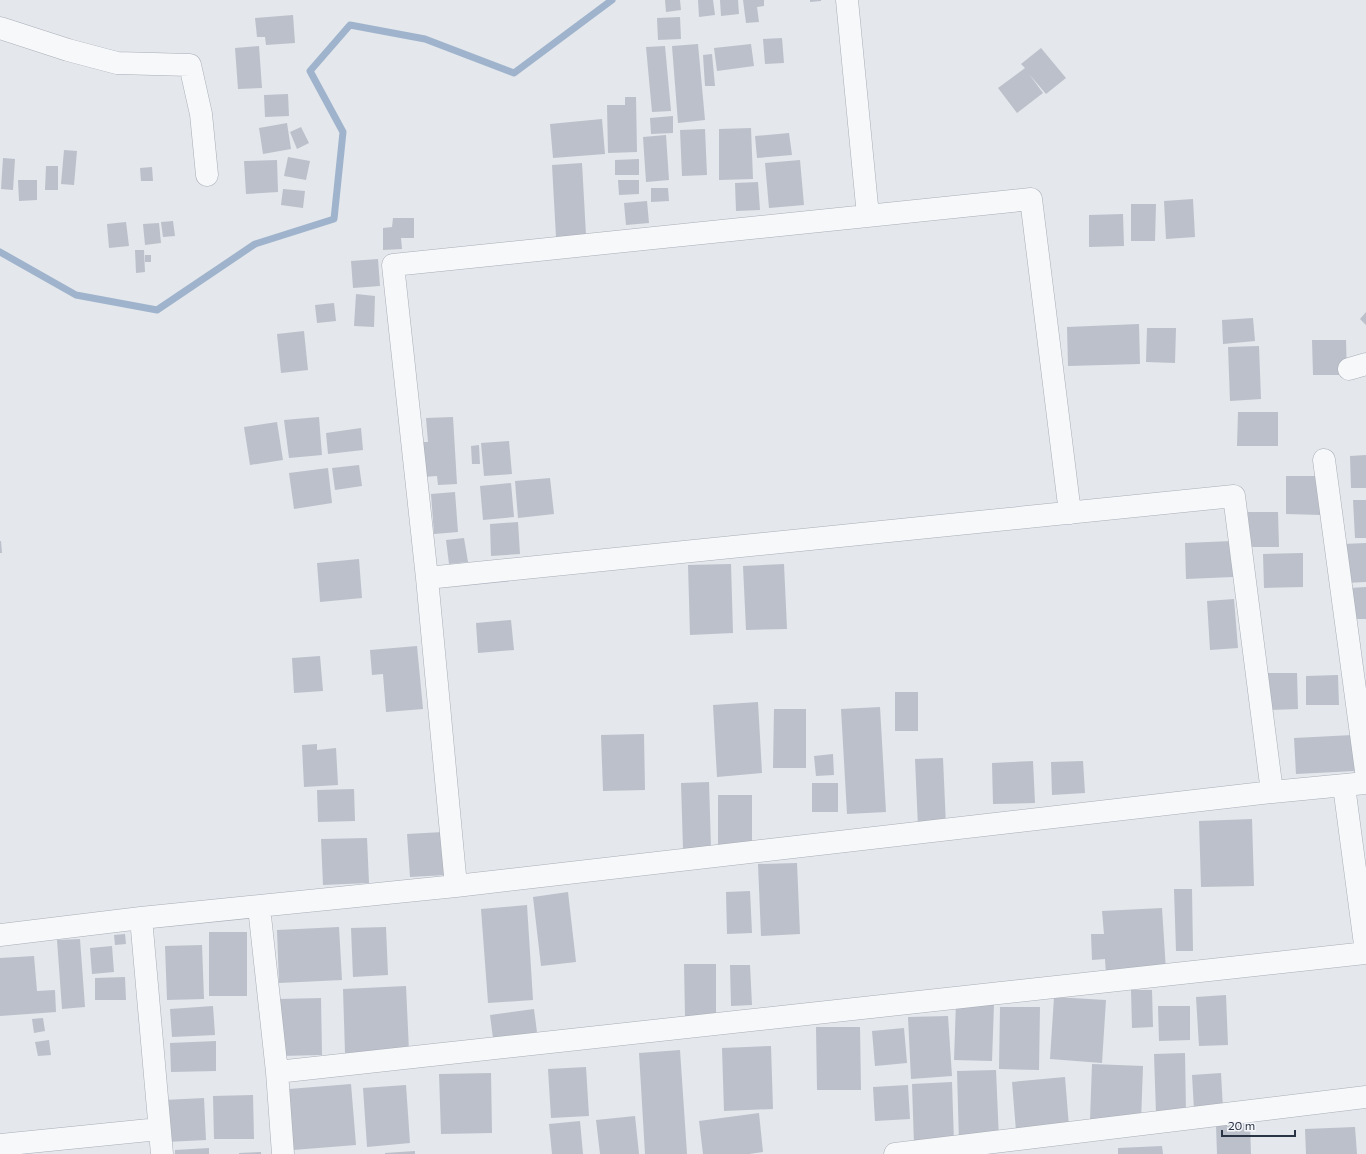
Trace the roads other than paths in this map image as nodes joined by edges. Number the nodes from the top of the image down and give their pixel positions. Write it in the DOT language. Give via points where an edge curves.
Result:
graph roads {
  1 [pos="847,0"];
  2 [pos="0,28"];
  3 [pos="207,175"];
  4 [pos="868,216"];
  5 [pos="1324,460"];
  6 [pos="1070,513"];
  7 [pos="427,578"];
  8 [pos="1366,771"];
  9 [pos="1366,783"];
  10 [pos="1344,786"];
  11 [pos="1272,792"];
  12 [pos="456,886"];
  13 [pos="259,907"];
  14 [pos="141,918"];
  15 [pos="0,935"];
  16 [pos="1366,953"];
  17 [pos="277,1072"];
  18 [pos="1366,1097"];
  19 [pos="159,1129"];
  20 [pos="0,1145"];
  21 [pos="162,1154"];
  22 [pos="283,1154"];
  23 [pos="895,1154"];
  1 -- 4 [label="street"];
  2 -- 3 [label="street" via="117,63 190,65 201,114"];
  4 -- 6 [label="street" via="1031,199"];
  4 -- 7 [label="street" via="393,265"];
  5 -- 8 [label="street"];
  6 -- 7 [label="street"];
  6 -- 11 [label="street" via="1234,496"];
  7 -- 12 [label="street"];
  9 -- 10 [label="street"];
  10 -- 11 [label="street"];
  10 -- 16 [label="street"];
  11 -- 12 [label="street"];
  12 -- 13 [label="street"];
  13 -- 14 [label="street"];
  13 -- 17 [label="street"];
  14 -- 15 [label="street"];
  14 -- 19 [label="street"];
  16 -- 17 [label="street"];
  17 -- 22 [label="street"];
  18 -- 23 [label="street"];
  19 -- 20 [label="street"];
  19 -- 21 [label="street"];
}
